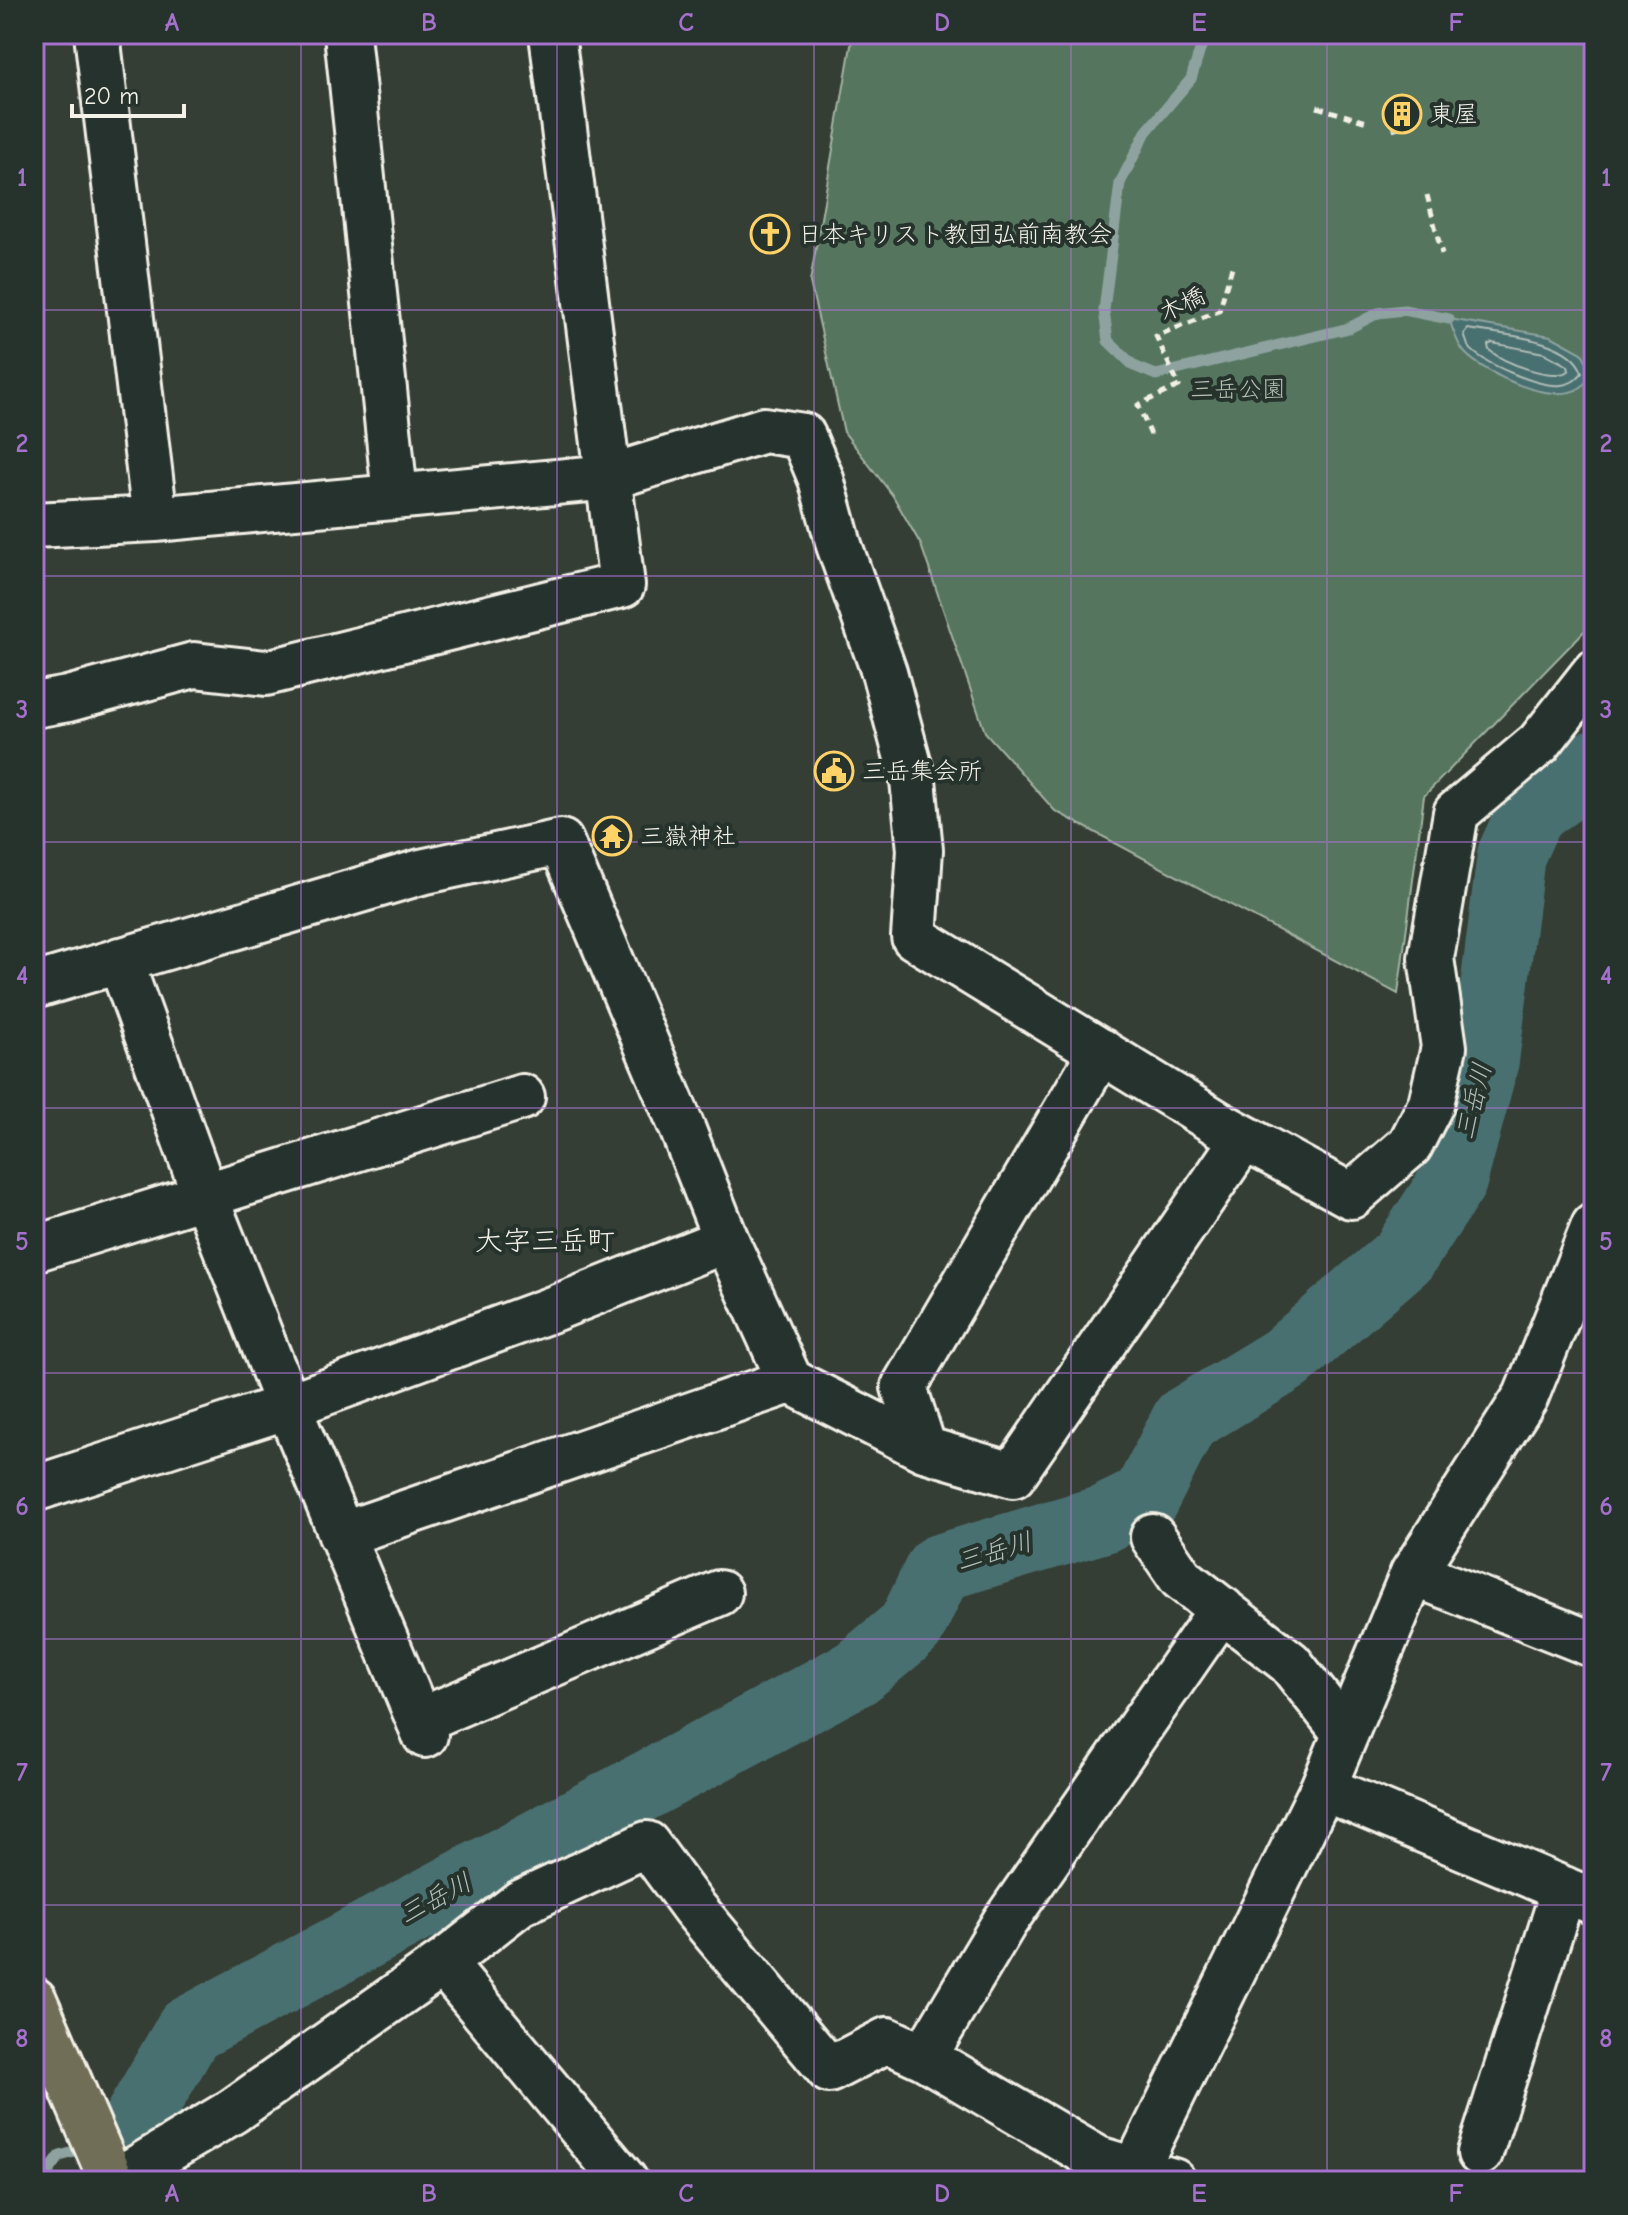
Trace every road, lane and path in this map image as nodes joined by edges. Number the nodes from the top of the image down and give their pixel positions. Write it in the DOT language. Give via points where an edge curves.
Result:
graph roads {
  1 [pos="97,34"];
  2 [pos="347,34"];
  3 [pos="552,34"];
  4 [pos="1317,107"];
  5 [pos="1370,123"];
  6 [pos="1427,195"];
  7 [pos="1442,254"];
  8 [pos="1232,267"];
  9 [pos="1151,435"];
  10 [pos="610,477"];
  11 [pos="395,495"];
  12 [pos="155,519"];
  13 [pos="34,525"];
  14 [pos="1594,673"];
  15 [pos="34,705"];
  16 [pos="120,960"];
  17 [pos="34,986"];
  18 [pos="1101,1051"];
  19 [pos="522,1097"];
  20 [pos="1244,1138"];
  21 [pos="205,1196"];
  22 [pos="1594,1226"];
  23 [pos="726,1240"];
  24 [pos="34,1249"];
  25 [pos="1581,1300"];
  26 [pos="790,1381"];
  27 [pos="288,1406"];
  28 [pos="924,1449"];
  29 [pos="34,1489"];
  30 [pos="341,1535"];
  31 [pos="1153,1537"];
  32 [pos="1413,1573"];
  33 [pos="719,1593"];
  34 [pos="1222,1609"];
  35 [pos="1594,1645"];
  36 [pos="1345,1733"];
  37 [pos="1323,1788"];
  38 [pos="1579,1895"];
  39 [pos="443,1963"];
  40 [pos="34,2000"];
  41 [pos="924,2057"];
  42 [pos="47,2067"];
  43 [pos="1480,2153"];
  44 [pos="111,2175"];
  45 [pos="1146,2177"];
  46 [pos="625,2181"];
  1 -- 12 [label="street"];
  2 -- 11 [label="street"];
  3 -- 10 [label="street"];
  4 -- 5 [label="path"];
  6 -- 7 [label="path"];
  8 -- 9 [label="path, 木橋" via="1219,311 1156,336 1179,386 1138,405"];
  10 -- 11 [label="street"];
  10 -- 15 [label="street" via="622,585 266,673 194,665"];
  10 -- 18 [label="street" via="764,430 803,436 884,672 913,780 920,850 914,937"];
  11 -- 12 [label="street"];
  12 -- 13 [label="street"];
  14 -- 20 [label="street" via="1539,743 1456,813 1431,958 1444,1047 1431,1104 1410,1145 1351,1196"];
  16 -- 17 [label="street"];
  16 -- 21 [label="street"];
  16 -- 23 [label="street" via="421,872 561,842"];
  18 -- 20 [label="street"];
  18 -- 28 [label="street" via="904,1387"];
  19 -- 21 [label="street"];
  20 -- 28 [label="street" via="1013,1475"];
  21 -- 24 [label="street"];
  21 -- 27 [label="street"];
  22 -- 25 [label="street"];
  23 -- 26 [label="street"];
  23 -- 27 [label="street"];
  25 -- 32 [label="street"];
  26 -- 28 [label="street"];
  26 -- 30 [label="street"];
  27 -- 29 [label="street"];
  27 -- 30 [label="street"];
  30 -- 33 [label="street" via="422,1728"];
  31 -- 34 [label="street" via="1181,1578"];
  32 -- 35 [label="street"];
  32 -- 36 [label="street"];
  34 -- 36 [label="street" via="1290,1663"];
  34 -- 41 [label="street" via="1004,1923"];
  36 -- 37 [label="street"];
  37 -- 38 [label="street"];
  37 -- 45 [label="street"];
  38 -- 43 [label="street"];
  39 -- 41 [label="street" via="520,1903 647,1844 829,2070 887,2040"];
  39 -- 44 [label="street" via="233,2111"];
  39 -- 46 [label="street"];
  40 -- 42 [label="main road"];
  41 -- 45 [label="street" via="1098,2159"];
  42 -- 44 [label="main road" via="84,2118"];
}
